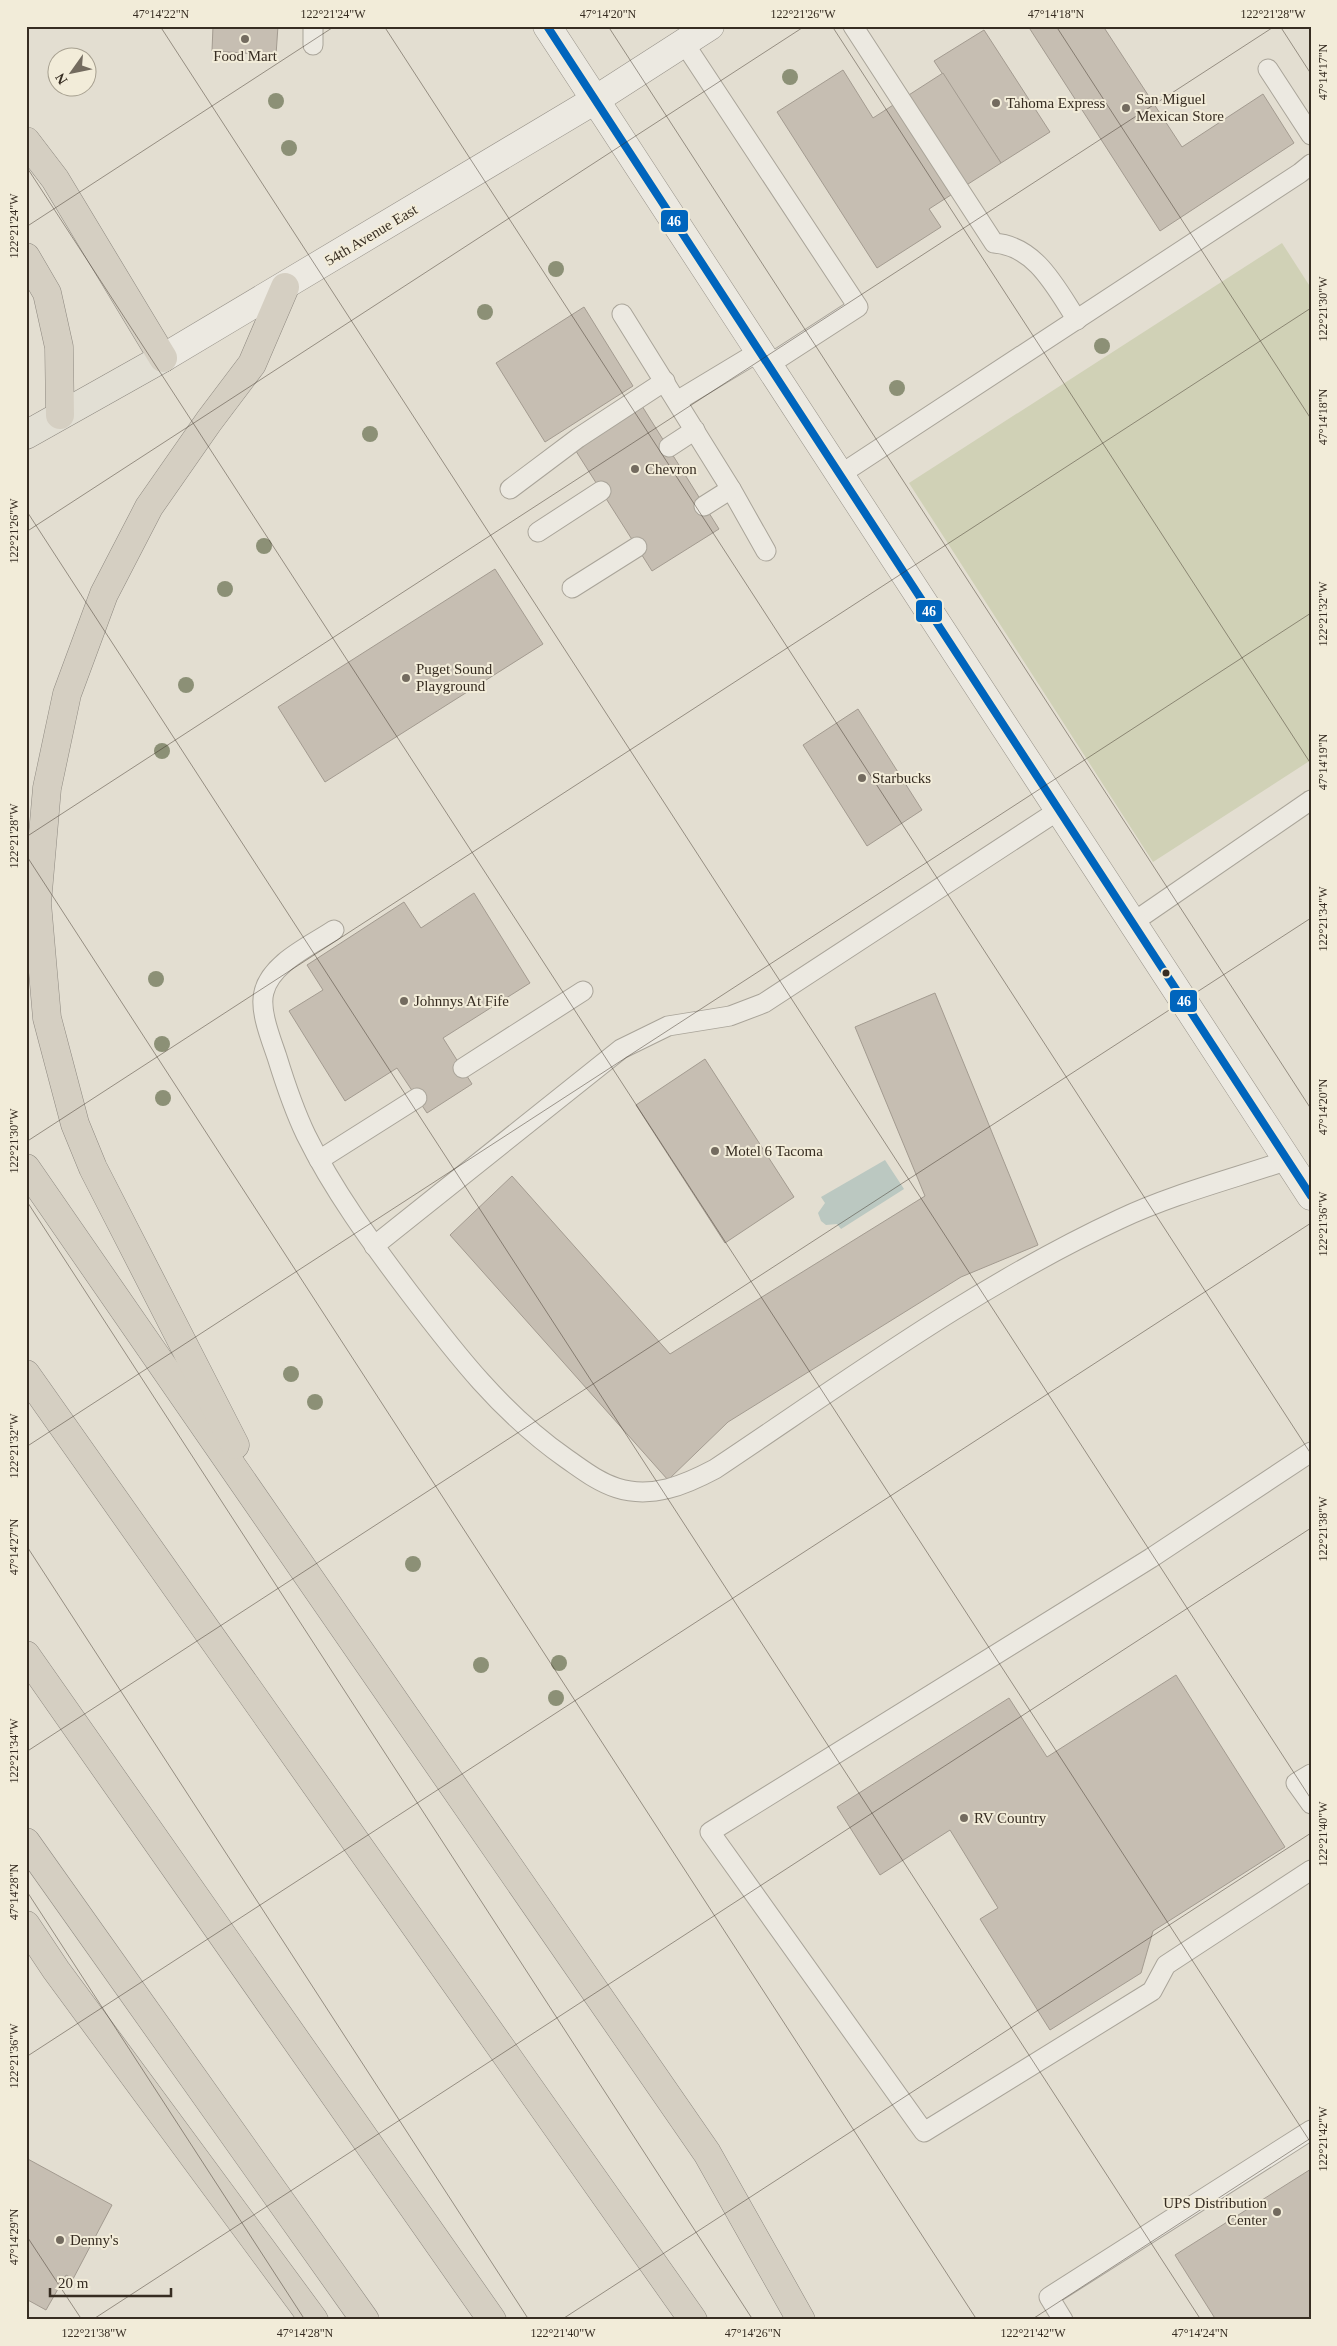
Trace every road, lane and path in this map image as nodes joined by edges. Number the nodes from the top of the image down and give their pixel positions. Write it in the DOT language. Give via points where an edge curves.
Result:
graph roads {
  1 [pos="547,26"];
  2 [pos="710,26"];
  3 [pos="854,26"];
  4 [pos="684,42"];
  5 [pos="1268,69"];
  6 [pos="595,100"];
  7 [pos="1311,135"];
  8 [pos="26,141"];
  9 [pos="1311,164"];
  10 [pos="26,257"];
  11 [pos="285,286"];
  12 [pos="622,314"];
  13 [pos="1077,320"];
  14 [pos="765,357"];
  15 [pos="163,358"];
  16 [pos="665,381"];
  17 [pos="676,401"];
  18 [pos="60,415"];
  19 [pos="694,430"];
  20 [pos="26,435"];
  21 [pos="669,447"];
  22 [pos="841,474"];
  23 [pos="510,489"];
  24 [pos="731,489"];
  25 [pos="601,491"];
  26 [pos="704,506"];
  27 [pos="538,532"];
  28 [pos="637,547"];
  29 [pos="766,551"];
  30 [pos="572,588"];
  31 [pos="1311,800"];
  32 [pos="1059,810"];
  33 [pos="1132,923"];
  34 [pos="334,930"];
  35 [pos="583,991"];
  36 [pos="463,1068"];
  37 [pos="416,1098"];
  38 [pos="319,1160"];
  39 [pos="1288,1160"];
  40 [pos="26,1168"];
  41 [pos="1311,1196"];
  42 [pos="374,1246"];
  43 [pos="26,1374"];
  44 [pos="1311,1452"];
  45 [pos="288,1549"];
  46 [pos="26,1655"];
  47 [pos="1311,1774"];
  48 [pos="1311,1804"];
  49 [pos="26,1842"];
  50 [pos="1311,1870"];
  51 [pos="26,1925"];
  52 [pos="1311,2130"];
  53 [pos="314,2320"];
  54 [pos="365,2320"];
  55 [pos="492,2320"];
  56 [pos="693,2320"];
  57 [pos="801,2320"];
  58 [pos="1063,2320"];
  1 -- 6 [label="main road"];
  2 -- 4 [label="main road, 54th Avenue East"];
  3 -- 13 [label="lane" via="994,243 1012,246 1032,259"];
  4 -- 6 [label="main road, 54th Avenue East"];
  4 -- 14 [label="lane" via="858,308"];
  5 -- 7 [label="lane"];
  6 -- 11 [label="main road, 54th Avenue East"];
  6 -- 14 [label="main road"];
  8 -- 15 [label="highway" via="55,179"];
  9 -- 13 [label="lane"];
  10 -- 18 [label="highway" via="47,293 60,347"];
  11 -- 15 [label="main road, 54th Avenue East"];
  11 -- 45 [label="highway" via="252,364 149,507 104,594 67,694 47,788 37,903 47,1018 75,1124 97,1177"];
  12 -- 16 [label="lane"];
  13 -- 22 [label="lane"];
  14 -- 17 [label="lane"];
  14 -- 22 [label="main road"];
  15 -- 18 [label="main road, 54th Avenue East"];
  16 -- 17 [label="lane"];
  16 -- 23 [label="lane" via="578,438"];
  17 -- 19 [label="lane"];
  18 -- 20 [label="main road, 54th Avenue East"];
  19 -- 21 [label="lane"];
  19 -- 24 [label="lane"];
  22 -- 32 [label="main road"];
  24 -- 26 [label="lane"];
  24 -- 29 [label="lane"];
  25 -- 27 [label="lane"];
  28 -- 30 [label="lane"];
  31 -- 33 [label="lane"];
  32 -- 33 [label="main road"];
  32 -- 42 [label="lane" via="764,1003 730,1016 668,1026 621,1049"];
  33 -- 39 [label="main road"];
  34 -- 38 [label="lane" via="276,969 264,993 266,1020 287,1090"];
  35 -- 36 [label="lane"];
  37 -- 38 [label="lane"];
  38 -- 42 [label="lane"];
  39 -- 41 [label="main road"];
  39 -- 42 [label="lane" via="1131,1215 1062,1248 966,1301 715,1468 672,1488 649,1492 630,1491 607,1484 588,1474 528,1429 465,1366"];
  40 -- 45 [label="highway"];
  43 -- 56 [label="highway"];
  44 -- 50 [label="lane" via="1151,1558 710,1832 924,2132 1152,1991 1166,1965"];
  45 -- 57 [label="highway" via="707,2153"];
  46 -- 55 [label="highway"];
  47 -- 48 [label="lane" via="1296,1783"];
  49 -- 54 [label="highway"];
  51 -- 53 [label="highway"];
  52 -- 58 [label="lane" via="1049,2297"];
}
